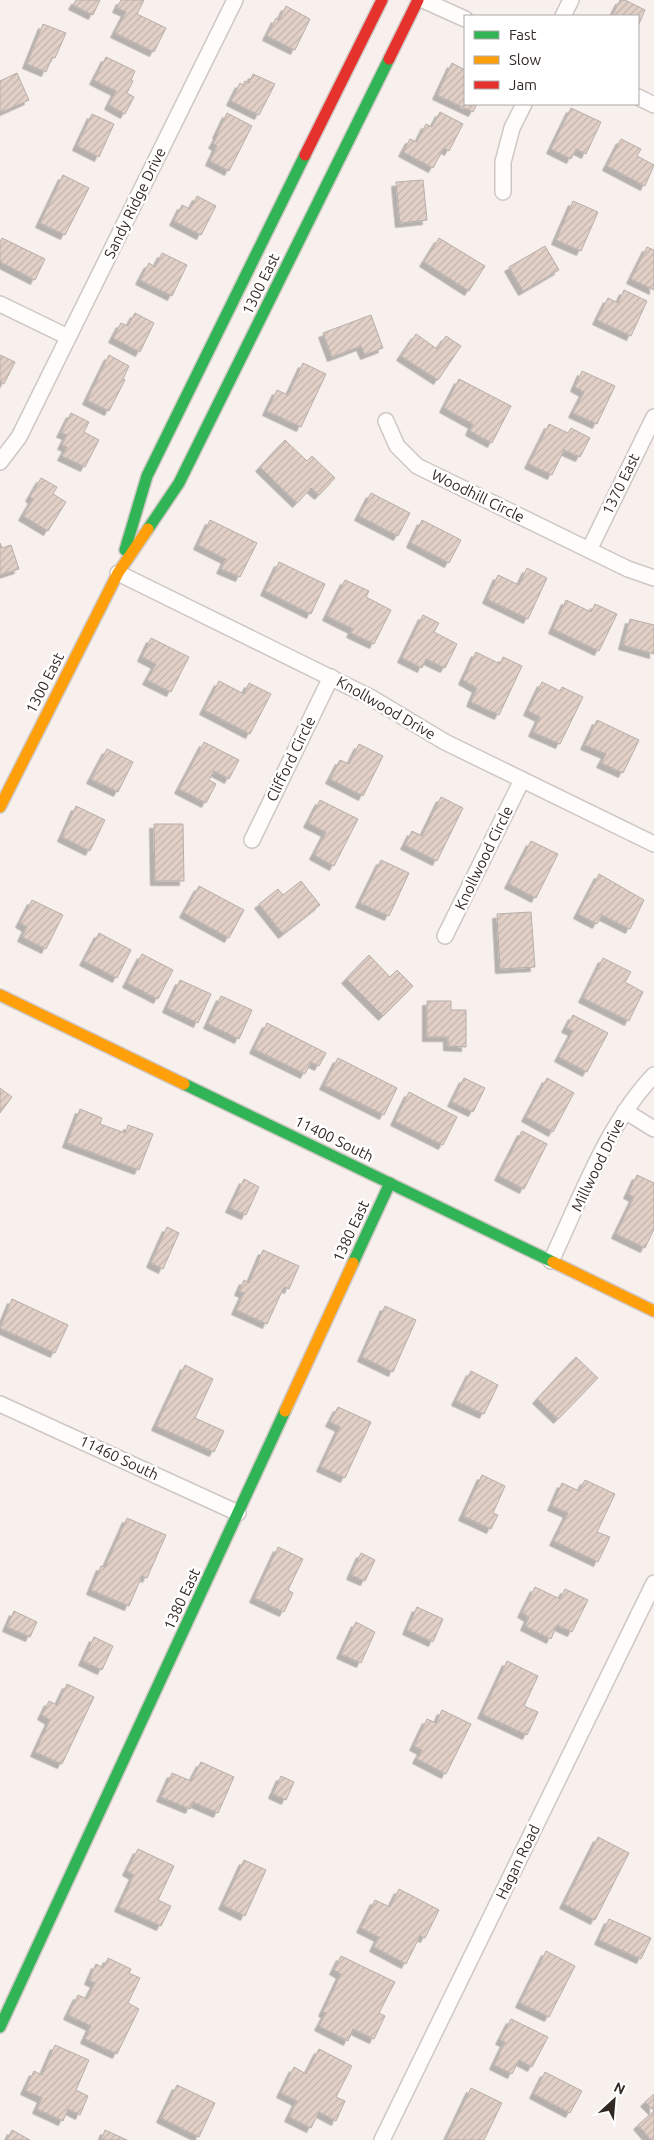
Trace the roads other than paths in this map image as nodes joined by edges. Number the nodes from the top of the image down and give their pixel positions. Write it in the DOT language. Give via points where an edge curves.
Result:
graph roads {
  1 [pos="235,0"];
  2 [pos="382,0"];
  3 [pos="418,0"];
  4 [pos="423,0"];
  5 [pos="570,0"];
  6 [pos="563,15"];
  7 [pos="464,19"];
  8 [pos="639,97"];
  9 [pos="654,104"];
  10 [pos="524,105"];
  11 [pos="503,192"];
  12 [pos="0,304"];
  13 [pos="68,337"];
  14 [pos="654,417"];
  15 [pos="386,421"];
  16 [pos="0,462"];
  17 [pos="589,550"];
  18 [pos="118,573"];
  19 [pos="654,578"];
  20 [pos="331,677"];
  21 [pos="522,780"];
  22 [pos="0,807"];
  23 [pos="252,840"];
  24 [pos="654,844"];
  25 [pos="445,936"];
  26 [pos="0,995"];
  27 [pos="654,1074"];
  28 [pos="625,1111"];
  29 [pos="654,1129"];
  30 [pos="390,1183"];
  31 [pos="551,1261"];
  32 [pos="654,1311"];
  33 [pos="0,1404"];
  34 [pos="238,1512"];
  35 [pos="654,1583"];
  36 [pos="0,2027"];
  37 [pos="382,2140"];
  1 -- 13 [label="street, Sandy Ridge Drive"];
  2 -- 18 [label="main road, 1300 East" via="147,476"];
  3 -- 18 [label="main road, 1300 East" via="179,483"];
  4 -- 7 [label="street"];
  5 -- 6 [label="street"];
  8 -- 9 [label="street"];
  10 -- 11 [label="street" via="512,128 503,162"];
  12 -- 13 [label="street"];
  13 -- 16 [label="street, Sandy Ridge Drive" via="19,437"];
  14 -- 17 [label="street, 1370 East"];
  15 -- 17 [label="street, Woodhill Circle" via="397,446 417,466"];
  17 -- 19 [label="street, Woodhill Circle"];
  18 -- 20 [label="street, Knollwood Drive"];
  18 -- 22 [label="main road, 1300 East"];
  20 -- 21 [label="street, Knollwood Drive" via="445,742"];
  20 -- 23 [label="street, Clifford Circle"];
  21 -- 24 [label="street, Knollwood Drive"];
  21 -- 25 [label="street, Knollwood Circle"];
  26 -- 30 [label="main road, 11400 South"];
  27 -- 28 [label="street, Millwood Drive"];
  28 -- 29 [label="street"];
  28 -- 31 [label="street, Millwood Drive"];
  30 -- 31 [label="main road, 11400 South"];
  30 -- 34 [label="main road, 1380 East"];
  31 -- 32 [label="main road, 11400 South"];
  33 -- 34 [label="street, 11460 South"];
  34 -- 36 [label="main road, 1380 East"];
  35 -- 37 [label="street, Hagan Road"];
}
